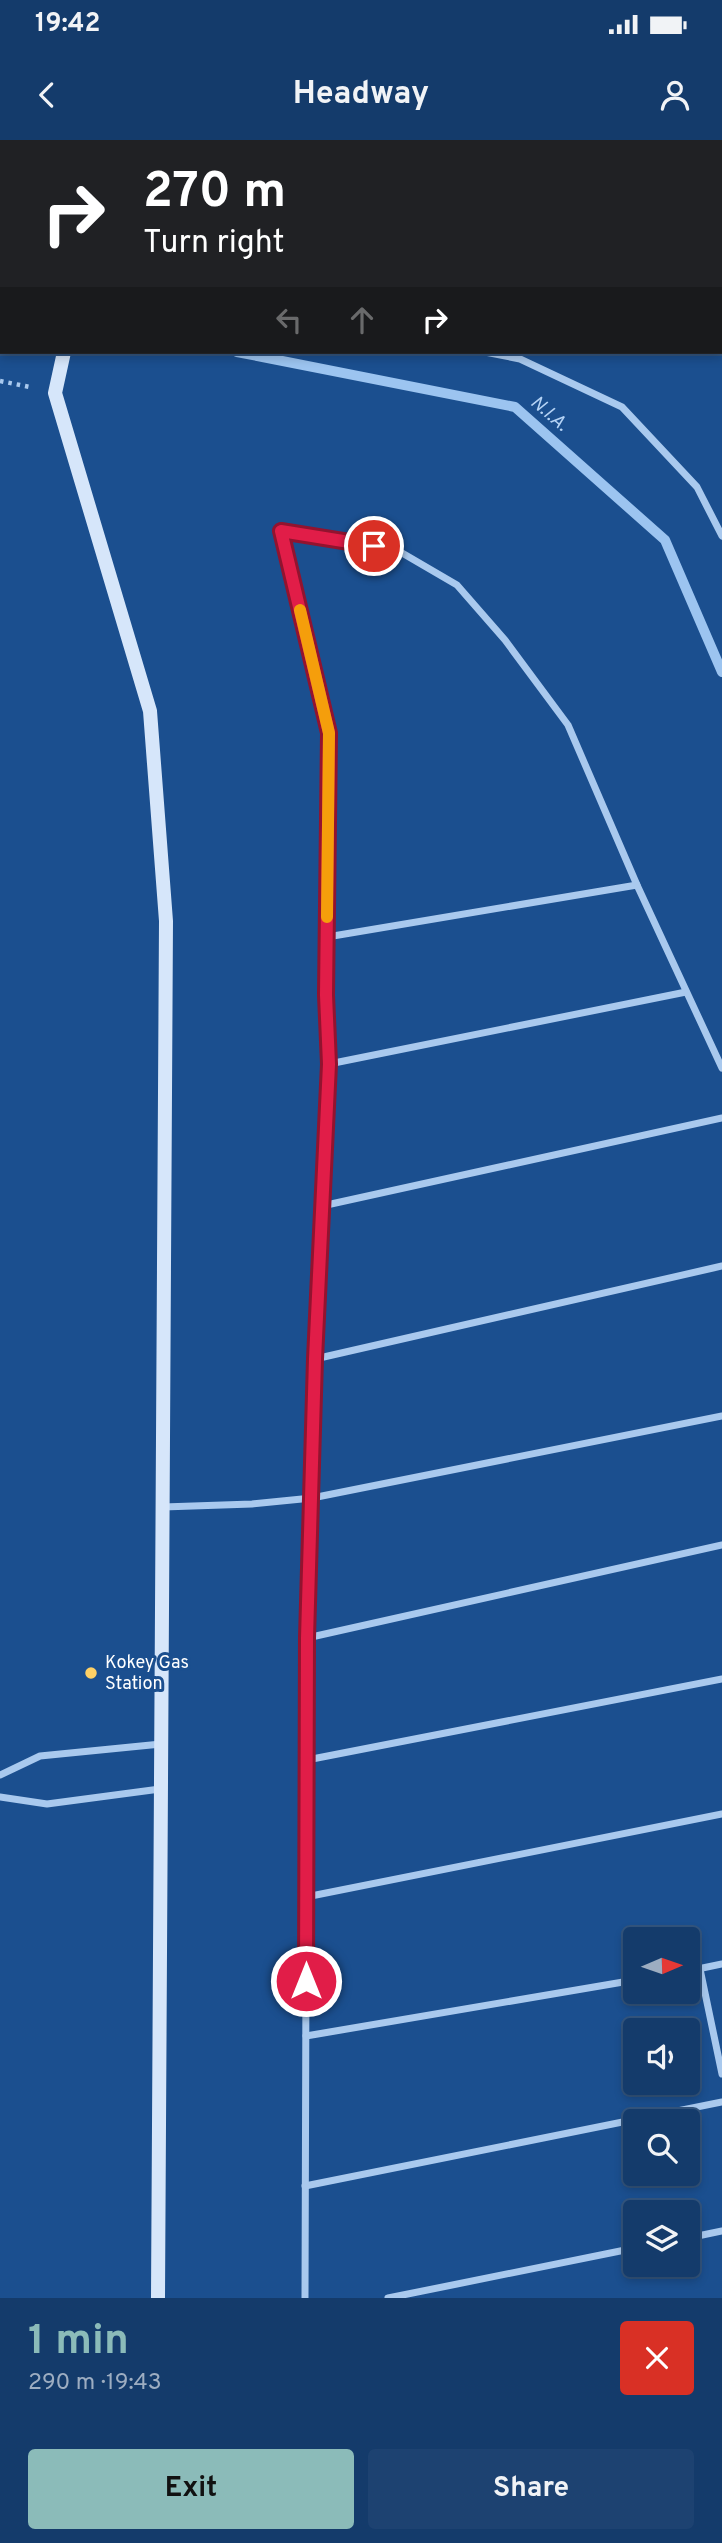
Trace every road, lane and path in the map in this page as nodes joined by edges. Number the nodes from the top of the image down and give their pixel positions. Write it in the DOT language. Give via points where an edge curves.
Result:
graph roads {
  1 [pos="64,354"];
  2 [pos="495,354"];
  3 [pos="722,536"];
  4 [pos="637,886"];
  5 [pos="327,937"];
  6 [pos="686,992"];
  7 [pos="329,1064"];
  8 [pos="722,1068"];
  9 [pos="722,1118"];
  10 [pos="322,1206"];
  11 [pos="722,1266"];
  12 [pos="315,1359"];
  13 [pos="722,1416"];
  14 [pos="312,1498"];
  15 [pos="163,1507"];
  16 [pos="722,1545"];
  17 [pos="307,1638"];
  18 [pos="722,1679"];
  19 [pos="161,1744"];
  20 [pos="307,1760"];
  21 [pos="0,1775"];
  22 [pos="160,1789"];
  23 [pos="0,1797"];
  24 [pos="722,1814"];
  25 [pos="306,1898"];
  26 [pos="722,1964"];
  27 [pos="700,1969"];
  28 [pos="623,1982"];
  29 [pos="306,2036"];
  30 [pos="722,2074"];
  31 [pos="722,2102"];
  32 [pos="305,2186"];
  33 [pos="722,2231"];
  34 [pos="700,2236"];
  35 [pos="623,2250"];
  36 [pos="158,2298"];
  37 [pos="304,2298"];
  38 [pos="387,2298"];
  1 -- 15 [label="street" via="55,393 150,711 166,920"];
  2 -- 3 [label="street" via="520,359 622,407 697,487"];
  4 -- 5 [label="street"];
  4 -- 5 [label="street" via="568,725 457,585 397,550 281,531 329,733"];
  4 -- 6 [label="street"];
  5 -- 7 [label="street"];
  6 -- 7 [label="street"];
  6 -- 8 [label="street"];
  7 -- 10 [label="street"];
  9 -- 10 [label="street"];
  10 -- 12 [label="street"];
  11 -- 12 [label="street"];
  12 -- 14 [label="street"];
  13 -- 14 [label="street"];
  14 -- 15 [label="street"];
  14 -- 17 [label="street"];
  15 -- 19 [label="street"];
  16 -- 17 [label="street"];
  17 -- 20 [label="street"];
  18 -- 20 [label="street"];
  19 -- 21 [label="street" via="40,1756"];
  19 -- 22 [label="street"];
  20 -- 25 [label="street"];
  22 -- 23 [label="street" via="47,1804"];
  22 -- 36 [label="street"];
  24 -- 25 [label="street"];
  25 -- 29 [label="street"];
  26 -- 27 [label="street"];
  27 -- 30 [label="street"];
  28 -- 29 [label="street"];
  29 -- 32 [label="street"];
  31 -- 32 [label="street"];
  32 -- 37 [label="street"];
  33 -- 34 [label="street"];
  35 -- 38 [label="street"];
}
